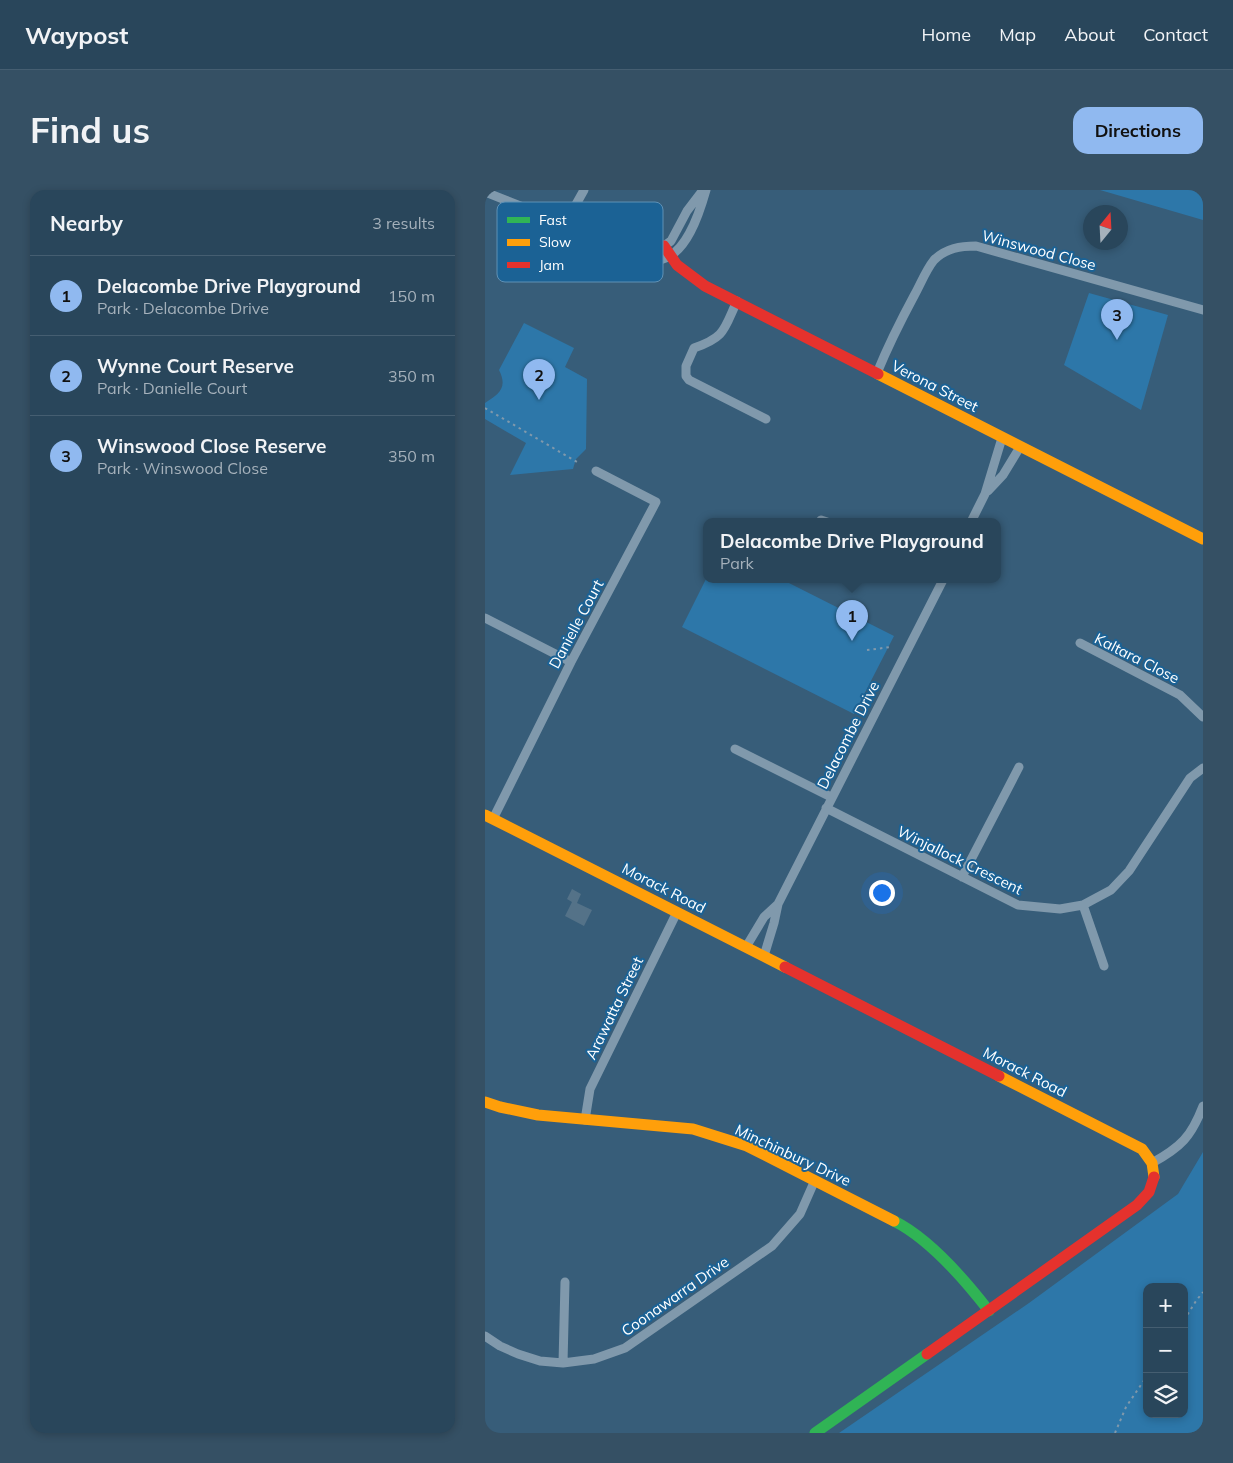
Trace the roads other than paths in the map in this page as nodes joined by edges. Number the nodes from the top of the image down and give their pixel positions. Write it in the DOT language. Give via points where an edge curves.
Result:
graph roads {
  1 [pos="584,190"];
  2 [pos="705,190"];
  3 [pos="485,192"];
  4 [pos="510,202"];
  5 [pos="577,202"];
  6 [pos="663,251"];
  7 [pos="667,251"];
  8 [pos="737,301"];
  9 [pos="1203,310"];
  10 [pos="877,373"];
  11 [pos="766,419"];
  12 [pos="1002,438"];
  13 [pos="1020,447"];
  14 [pos="596,471"];
  15 [pos="985,494"];
  16 [pos="973,518"];
  17 [pos="1203,539"];
  18 [pos="939,583"];
  19 [pos="485,618"];
  20 [pos="1080,644"];
  21 [pos="571,662"];
  22 [pos="1203,717"];
  23 [pos="735,749"];
  24 [pos="1019,767"];
  25 [pos="1203,768"];
  26 [pos="831,798"];
  27 [pos="826,808"];
  28 [pos="489,817"];
  29 [pos="962,877"];
  30 [pos="778,904"];
  31 [pos="1083,905"];
  32 [pos="677,912"];
  33 [pos="747,947"];
  34 [pos="764,956"];
  35 [pos="1104,966"];
  36 [pos="485,1102"];
  37 [pos="1203,1106"];
  38 [pos="585,1120"];
  39 [pos="1152,1163"];
  40 [pos="815,1180"];
  41 [pos="565,1282"];
  42 [pos="989,1311"];
  43 [pos="485,1336"];
  44 [pos="563,1363"];
  45 [pos="815,1433"];
  1 -- 5 [label="street"];
  2 -- 7 [label="street" via="687,212"];
  3 -- 4 [label="street"];
  6 -- 7 [label="street"];
  7 -- 8 [label="street, Verona Street" via="681,271"];
  8 -- 10 [label="street, Verona Street"];
  8 -- 11 [label="street" via="723,333 694,348 685,376"];
  9 -- 10 [label="street, Winswood Close" via="976,246 959,246 940,256 927,270"];
  10 -- 12 [label="street, Verona Street"];
  12 -- 13 [label="street, Verona Street"];
  12 -- 15 [label="street"];
  13 -- 15 [label="street" via="1003,475"];
  13 -- 17 [label="street, Verona Street"];
  14 -- 21 [label="street, Danielle Court" via="655,502"];
  15 -- 16 [label="street"];
  18 -- 26 [label="street, Delacombe Drive"];
  19 -- 21 [label="street"];
  20 -- 22 [label="street, Kaltara Close" via="1180,695"];
  21 -- 28 [label="street, Danielle Court"];
  23 -- 26 [label="street"];
  24 -- 29 [label="street"];
  25 -- 31 [label="street, Winjallock Crescent" via="1190,778 1129,871 1111,890"];
  26 -- 27 [label="street, Delacombe Drive"];
  27 -- 29 [label="street, Winjallock Crescent"];
  27 -- 30 [label="street, Delacombe Drive"];
  28 -- 32 [label="street, Morack Road"];
  29 -- 31 [label="street, Winjallock Crescent" via="1018,905 1060,909"];
  30 -- 33 [label="street, Delacombe Drive" via="764,917"];
  30 -- 34 [label="street, Delacombe Drive"];
  31 -- 35 [label="street"];
  32 -- 33 [label="street, Morack Road"];
  32 -- 38 [label="street, Arawatta Street" via="590,1089"];
  33 -- 34 [label="street, Morack Road"];
  34 -- 39 [label="street, Morack Road" via="1140,1148"];
  36 -- 38 [label="street, Minchinbury Drive" via="537,1115"];
  37 -- 39 [label="street" via="1181,1144"];
  38 -- 40 [label="street, Minchinbury Drive" via="693,1128 747,1146"];
  39 -- 42 [label="street" via="1152,1184 1137,1205"];
  40 -- 42 [label="street, Minchinbury Drive" via="922,1239"];
  40 -- 44 [label="street, Coonawarra Drive" via="800,1214 772,1246 625,1348 594,1359"];
  41 -- 44 [label="street"];
  42 -- 45 [label="street"];
  43 -- 44 [label="street, Coonawarra Drive" via="518,1354 540,1361"];
}
